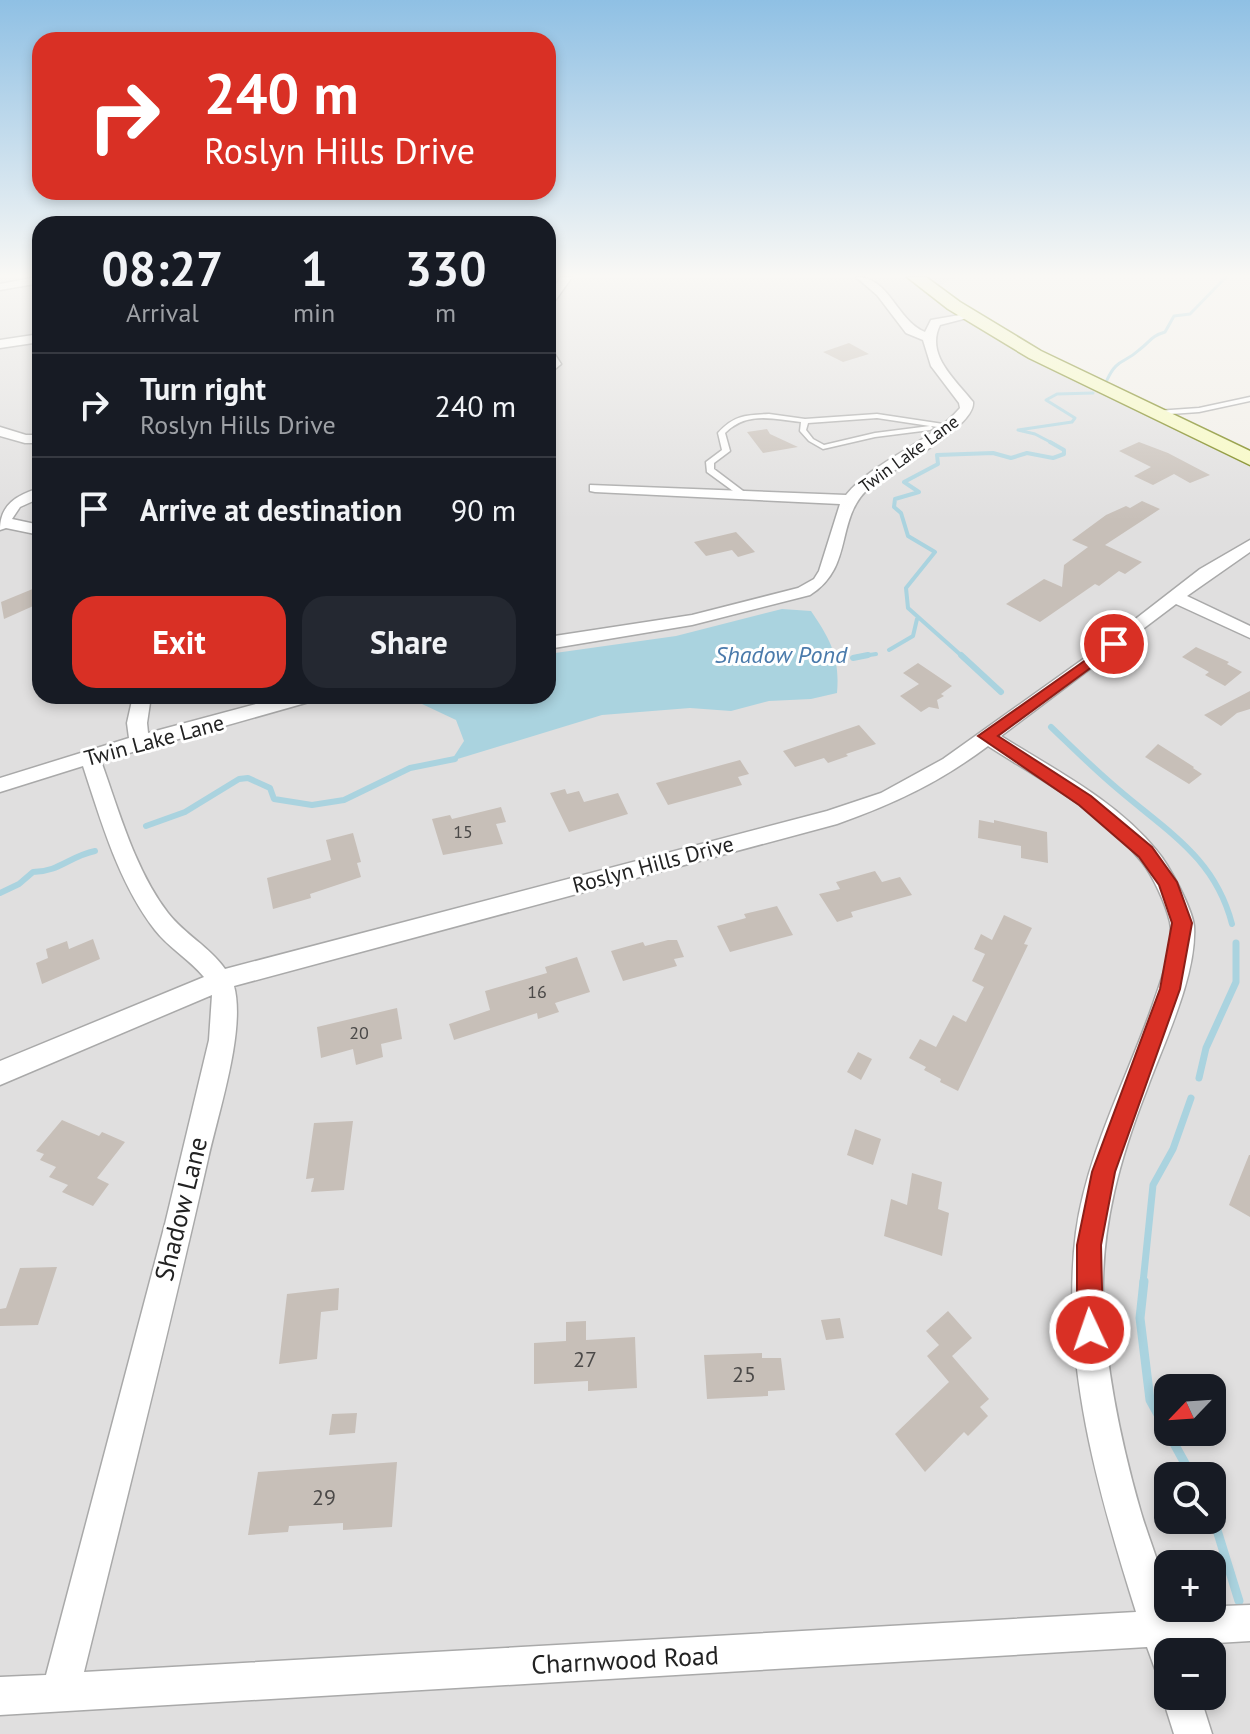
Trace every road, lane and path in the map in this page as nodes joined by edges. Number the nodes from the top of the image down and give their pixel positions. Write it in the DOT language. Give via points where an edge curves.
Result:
graph roads {
  1 [pos="933,358"];
  2 [pos="1040,358"];
  3 [pos="1250,399"];
  4 [pos="1155,413"];
  5 [pos="805,421"];
  6 [pos="950,427"];
  7 [pos="0,431"];
  8 [pos="32,439"];
  9 [pos="1250,459"];
  10 [pos="595,488"];
  11 [pos="32,496"];
  12 [pos="747,497"];
  13 [pos="849,500"];
  14 [pos="1,524"];
  15 [pos="32,529"];
  16 [pos="1250,545"];
  17 [pos="1174,596"];
  18 [pos="1250,633"];
  19 [pos="556,642"];
  20 [pos="141,704"];
  21 [pos="280,704"];
  22 [pos="986,736"];
  23 [pos="140,743"];
  24 [pos="90,757"];
  25 [pos="0,785"];
  26 [pos="220,980"];
  27 [pos="0,1073"];
  28 [pos="1250,1623"];
  29 [pos="1163,1638"];
  30 [pos="1182,1638"];
  31 [pos="1154,1642"];
  32 [pos="60,1693"];
  33 [pos="0,1696"];
  34 [pos="1185,1710"];
  35 [pos="1193,1734"];
  1 -- 6 [label="street, Twin Lake Lane" via="967,406"];
  2 -- 4 [label="main road"];
  3 -- 4 [label="lane"];
  4 -- 9 [label="main road"];
  5 -- 6 [label="lane" via="877,416"];
  5 -- 6 [label="lane" via="802,430 823,447"];
  5 -- 12 [label="lane" via="747,417 721,433 726,451 710,462 710,470"];
  6 -- 13 [label="street, Twin Lake Lane" via="882,471"];
  7 -- 8 [label="street"];
  10 -- 12 [label="street"];
  11 -- 14 [label="street" via="15,504"];
  12 -- 13 [label="street"];
  13 -- 19 [label="street, Twin Lake Lane" via="828,566 813,589 663,627"];
  14 -- 15 [label="street"];
  16 -- 17 [label="street, Roslyn Hills Drive"];
  17 -- 18 [label="street"];
  17 -- 22 [label="street, Roslyn Hills Drive"];
  20 -- 23 [label="street"];
  21 -- 23 [label="street, Twin Lake Lane"];
  22 -- 26 [label="street, Roslyn Hills Drive" via="916,784 830,818"];
  22 -- 29 [label="street" via="1085,800 1136,843 1168,882 1182,923 1170,989 1103,1172 1089,1245 1088,1299 1098,1393 1129,1534"];
  23 -- 24 [label="street, Twin Lake Lane"];
  24 -- 25 [label="street, Twin Lake Lane"];
  24 -- 26 [label="street" via="157,918"];
  26 -- 27 [label="street, Roslyn Hills Drive"];
  26 -- 32 [label="street, Shadow Lane" via="222,1040"];
  28 -- 30 [label="street, Charnwood Road"];
  31 -- 32 [label="street, Charnwood Road"];
  32 -- 33 [label="street, Charnwood Road"];
  34 -- 35 [label="street"];
}
